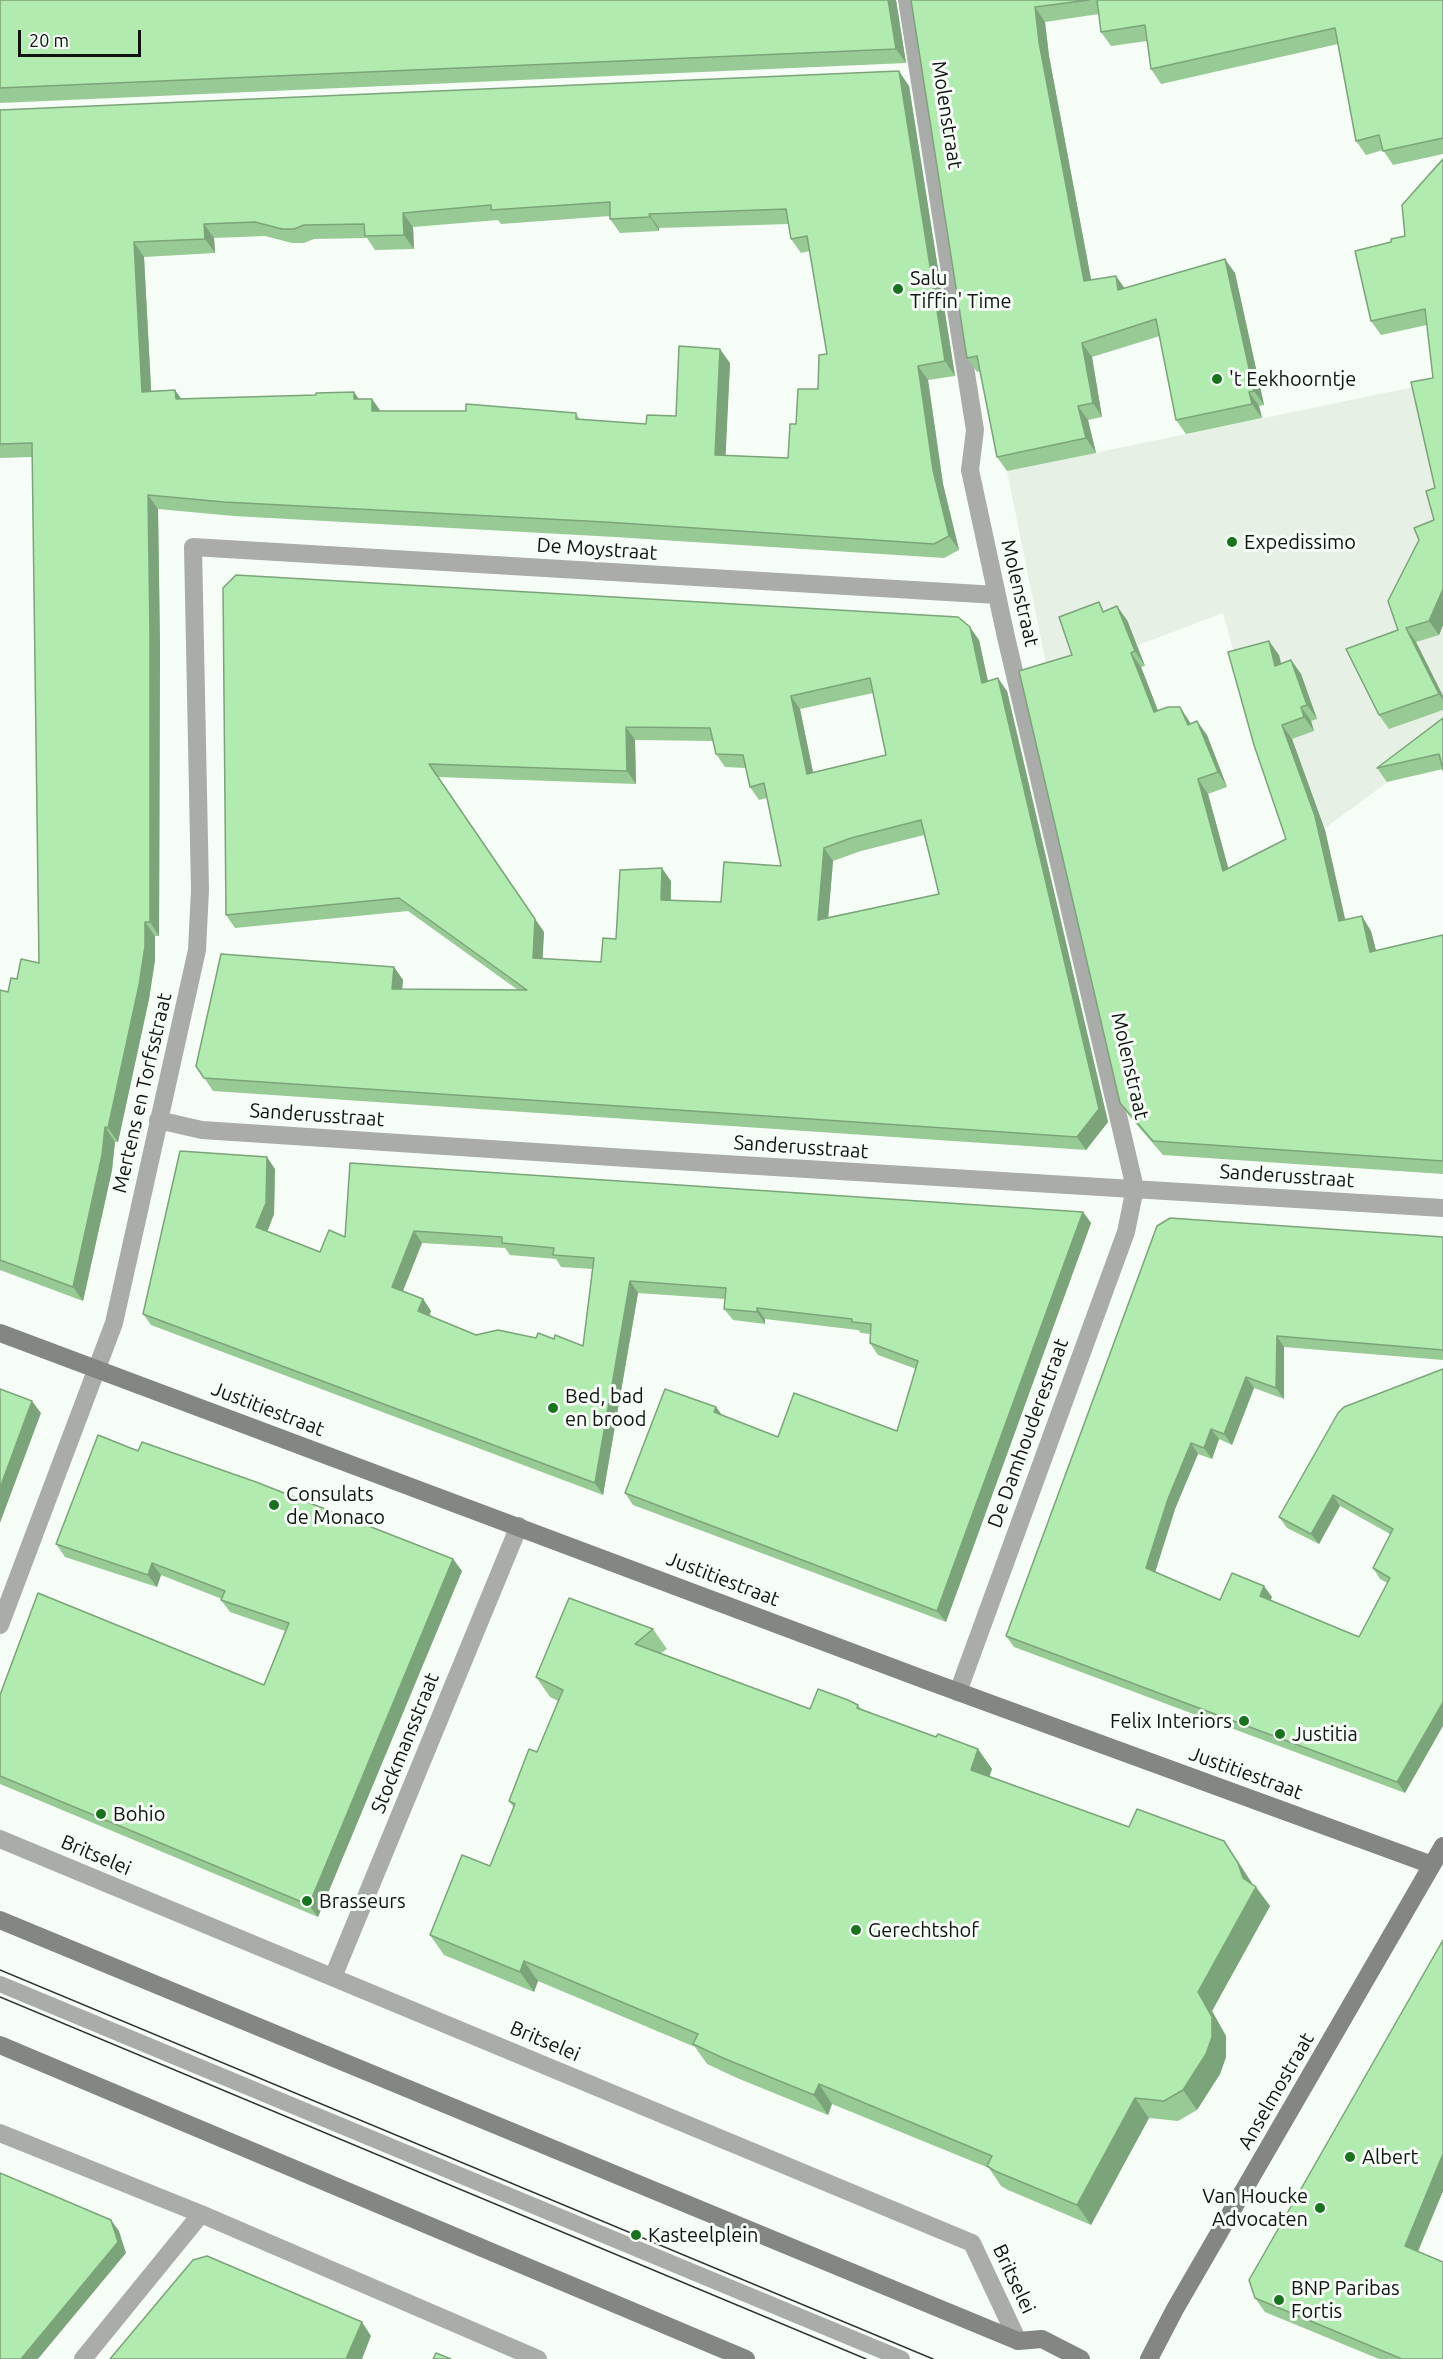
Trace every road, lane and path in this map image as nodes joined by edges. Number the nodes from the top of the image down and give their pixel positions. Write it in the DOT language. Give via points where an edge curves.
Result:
graph roads {
  1 [pos="907,0"];
  2 [pos="193,547"];
  3 [pos="997,595"];
  4 [pos="158,1120"];
  5 [pos="1135,1188"];
  6 [pos="1443,1208"];
  7 [pos="0,1333"];
  8 [pos="97,1368"];
  9 [pos="519,1526"];
  10 [pos="0,1625"];
  11 [pos="958,1692"];
  12 [pos="0,1839"];
  13 [pos="1443,1845"];
  14 [pos="1437,1867"];
  15 [pos="0,1920"];
  16 [pos="333,1977"];
  17 [pos="0,1984"];
  18 [pos="0,2045"];
  19 [pos="0,2133"];
  20 [pos="201,2214"];
  21 [pos="1018,2341"];
  22 [pos="83,2359"];
  23 [pos="538,2359"];
  24 [pos="746,2359"];
  25 [pos="902,2359"];
  26 [pos="1081,2359"];
  27 [pos="1149,2359"];
  1 -- 3 [label="street, Molenstraat" via="912,75 975,430 970,470"];
  2 -- 3 [label="street, De Moystraat"];
  2 -- 4 [label="street, Mertens en Torfsstraat" via="200,890 197,950"];
  3 -- 5 [label="street, Molenstraat"];
  4 -- 5 [label="street, Sanderusstraat" via="202,1130"];
  4 -- 8 [label="street, Mertens en Torfsstraat" via="114,1323"];
  5 -- 6 [label="street, Sanderusstraat"];
  5 -- 11 [label="street, De Damhouderestraat" via="1126,1232"];
  7 -- 8 [label="street, Justitiestraat"];
  8 -- 9 [label="street, Justitiestraat"];
  8 -- 10 [label="street, Mertens en Torfsstraat"];
  9 -- 11 [label="street, Justitiestraat"];
  9 -- 16 [label="street, Stockmansstraat"];
  11 -- 14 [label="street, Justitiestraat"];
  12 -- 16 [label="street, Britselei"];
  13 -- 14 [label="street, Anselmostraat"];
  14 -- 27 [label="street, Anselmostraat"];
  15 -- 21 [label="street, Britselei"];
  16 -- 21 [label="street, Britselei" via="972,2243"];
  17 -- 25 [label="lane"];
  18 -- 24 [label="street"];
  19 -- 20 [label="street"];
  20 -- 22 [label="street"];
  20 -- 23 [label="street"];
  21 -- 26 [label="street, Britselei" via="1042,2339"];
}
